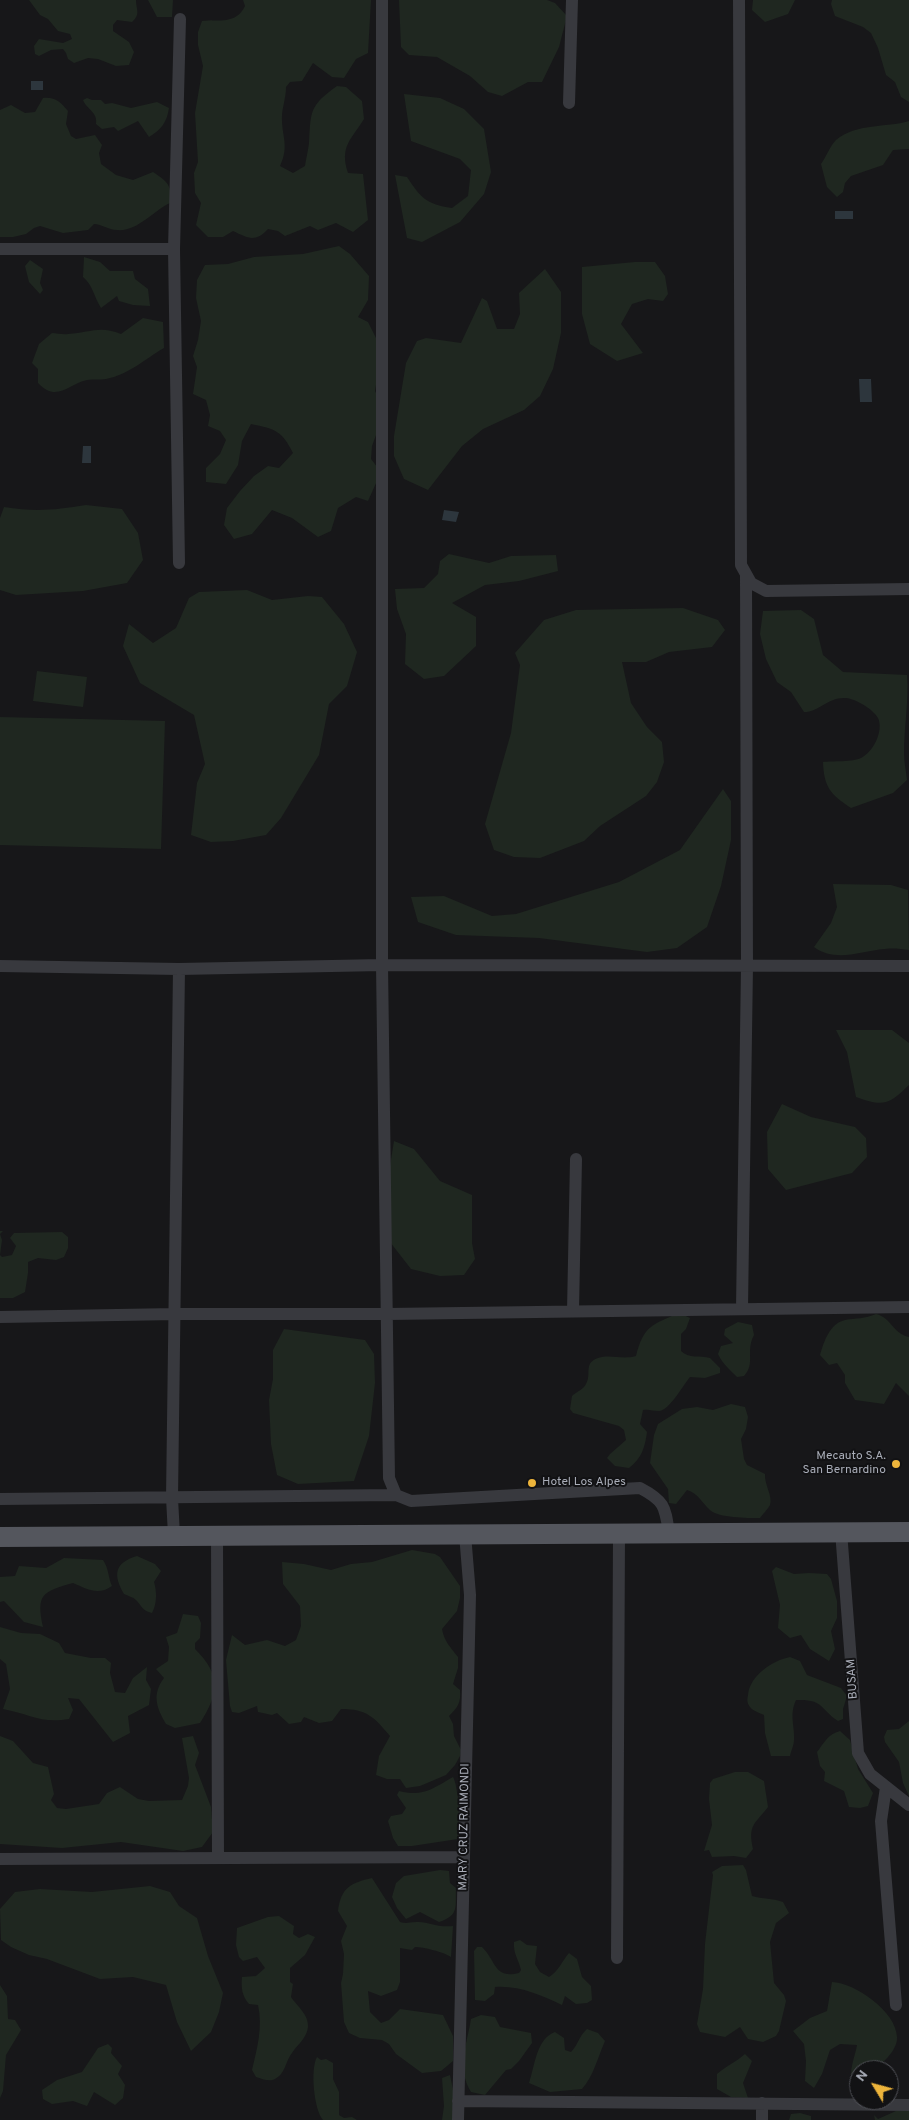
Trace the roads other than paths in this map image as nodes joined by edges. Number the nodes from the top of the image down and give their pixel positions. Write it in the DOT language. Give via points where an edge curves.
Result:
graph roads {
  1 [pos="382,0"];
  2 [pos="572,0"];
  3 [pos="739,0"];
  4 [pos="180,19"];
  5 [pos="569,103"];
  6 [pos="0,249"];
  7 [pos="174,249"];
  8 [pos="179,563"];
  9 [pos="746,575"];
  10 [pos="909,589"];
  11 [pos="382,965"];
  12 [pos="0,966"];
  13 [pos="748,966"];
  14 [pos="909,966"];
  15 [pos="180,968"];
  16 [pos="576,1159"];
  17 [pos="909,1307"];
  18 [pos="742,1308"];
  19 [pos="573,1311"];
  20 [pos="176,1314"];
  21 [pos="388,1314"];
  22 [pos="0,1317"];
  23 [pos="396,1494"];
  24 [pos="172,1498"];
  25 [pos="0,1499"];
  26 [pos="841,1531"];
  27 [pos="909,1532"];
  28 [pos="669,1533"];
  29 [pos="465,1534"];
  30 [pos="619,1534"];
  31 [pos="174,1535"];
  32 [pos="217,1536"];
  33 [pos="0,1537"];
  34 [pos="886,1787"];
  35 [pos="909,1805"];
  36 [pos="464,1857"];
  37 [pos="218,1858"];
  38 [pos="0,1859"];
  39 [pos="617,1958"];
  40 [pos="896,2005"];
  41 [pos="458,2102"];
  42 [pos="762,2103"];
  43 [pos="909,2105"];
  44 [pos="458,2120"];
  45 [pos="762,2120"];
  1 -- 11 [label="street"];
  2 -- 5 [label="street"];
  3 -- 9 [label="street" via="741,566"];
  4 -- 7 [label="street"];
  6 -- 7 [label="street"];
  7 -- 8 [label="street"];
  9 -- 10 [label="street" via="766,591"];
  9 -- 13 [label="street"];
  11 -- 13 [label="street"];
  11 -- 15 [label="street"];
  11 -- 21 [label="street"];
  12 -- 15 [label="street"];
  13 -- 14 [label="street"];
  13 -- 18 [label="street"];
  15 -- 20 [label="street"];
  16 -- 19 [label="street"];
  17 -- 18 [label="street"];
  18 -- 19 [label="street"];
  19 -- 21 [label="street"];
  20 -- 21 [label="street"];
  20 -- 22 [label="street"];
  20 -- 24 [label="street"];
  21 -- 23 [label="street" via="390,1478"];
  23 -- 24 [label="street"];
  23 -- 28 [label="street" via="411,1501 640,1488 655,1496 665,1507"];
  24 -- 25 [label="street"];
  24 -- 31 [label="street"];
  26 -- 27 [label="main road"];
  26 -- 28 [label="main road"];
  26 -- 34 [label="street, BUSAM" via="858,1753 870,1774"];
  28 -- 30 [label="main road"];
  29 -- 30 [label="main road"];
  29 -- 32 [label="main road"];
  29 -- 36 [label="street, MARY CRUZ RAIMONDI" via="470,1595"];
  30 -- 39 [label="street"];
  31 -- 32 [label="main road"];
  31 -- 33 [label="main road"];
  32 -- 37 [label="street"];
  34 -- 35 [label="street, BUSAM"];
  34 -- 40 [label="street" via="881,1821"];
  36 -- 37 [label="street"];
  36 -- 41 [label="street, MARY CRUZ RAIMONDI"];
  37 -- 38 [label="street"];
  41 -- 42 [label="street"];
  41 -- 44 [label="street, MARY CRUZ RAIMONDI"];
  42 -- 43 [label="street"];
  42 -- 45 [label="street"];
}
